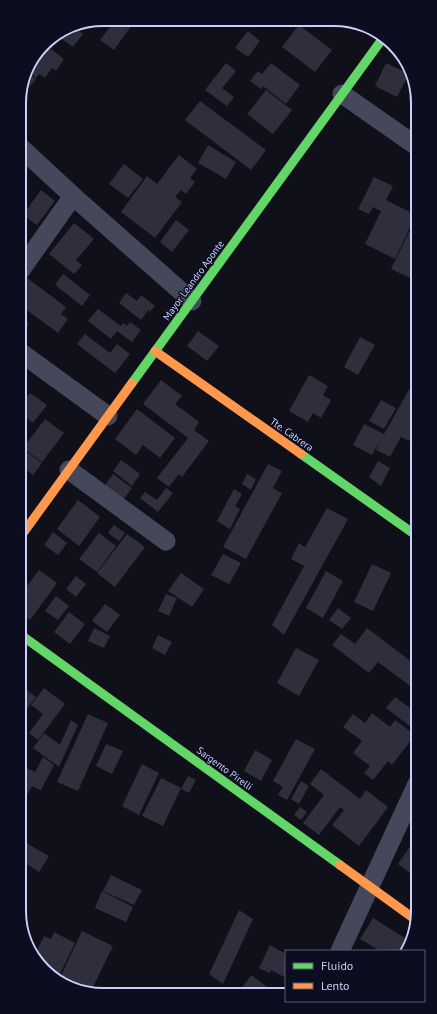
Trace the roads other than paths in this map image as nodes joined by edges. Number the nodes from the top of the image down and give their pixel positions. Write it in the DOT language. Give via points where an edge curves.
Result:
graph roads {
  1 [pos="380,42"];
  2 [pos="342,94"];
  3 [pos="411,142"];
  4 [pos="26,152"];
  5 [pos="73,196"];
  6 [pos="26,263"];
  7 [pos="192,300"];
  8 [pos="155,351"];
  9 [pos="26,356"];
  10 [pos="108,416"];
  11 [pos="69,470"];
  12 [pos="26,529"];
  13 [pos="411,532"];
  14 [pos="166,541"];
  15 [pos="26,639"];
  16 [pos="411,797"];
  17 [pos="370,886"];
  18 [pos="411,916"];
  19 [pos="340,950"];
  1 -- 2 [label="street, Mayor Leandro Aponte"];
  2 -- 3 [label="street"];
  2 -- 7 [label="street, Mayor Leandro Aponte"];
  4 -- 5 [label="street"];
  5 -- 6 [label="street"];
  5 -- 7 [label="street"];
  7 -- 8 [label="street, Mayor Leandro Aponte"];
  8 -- 10 [label="street, Mayor Leandro Aponte"];
  8 -- 13 [label="street, Tte. Cabrera"];
  9 -- 10 [label="street"];
  10 -- 11 [label="street, Mayor Leandro Aponte"];
  11 -- 12 [label="street, Mayor Leandro Aponte"];
  11 -- 14 [label="street"];
  15 -- 17 [label="street, Sargento Pirelli"];
  16 -- 17 [label="street"];
  17 -- 18 [label="street, Sargento Pirelli"];
  17 -- 19 [label="street"];
}
